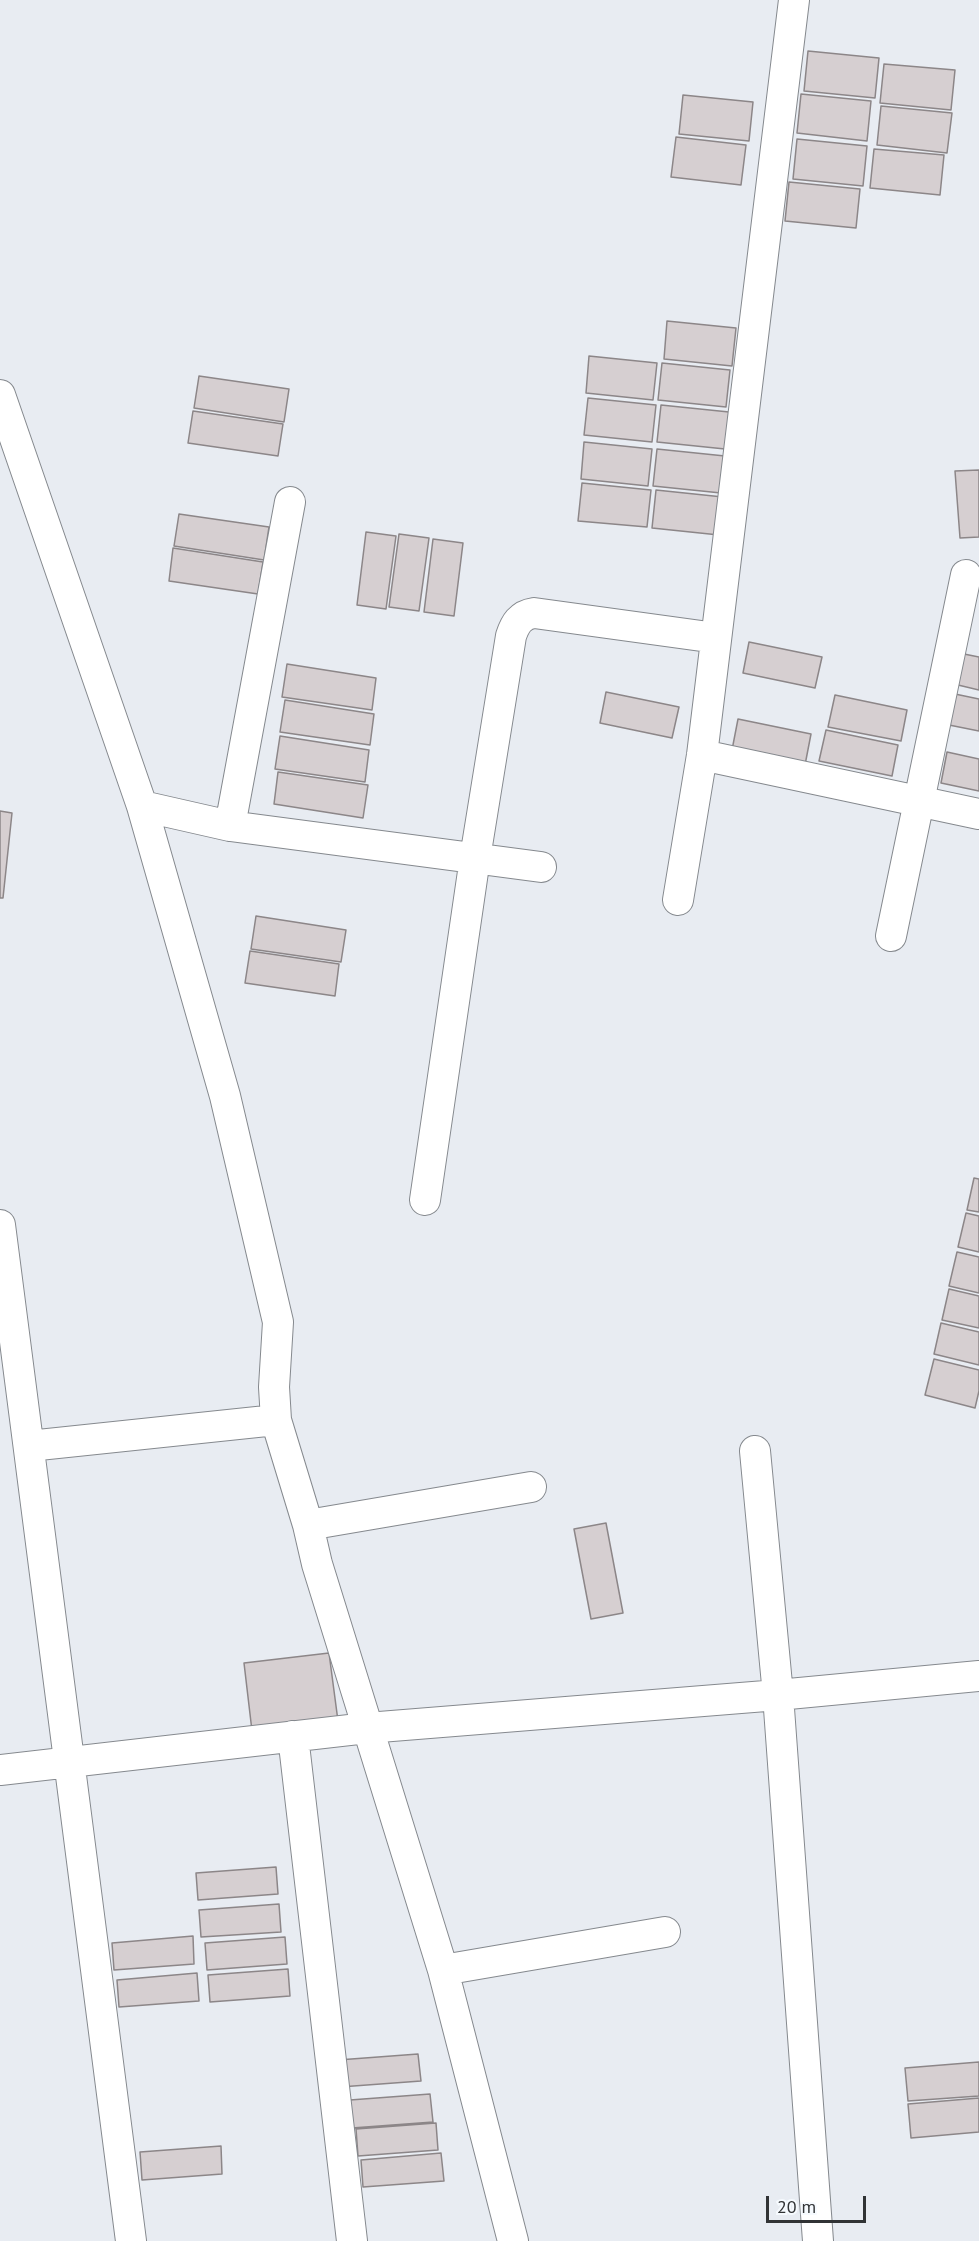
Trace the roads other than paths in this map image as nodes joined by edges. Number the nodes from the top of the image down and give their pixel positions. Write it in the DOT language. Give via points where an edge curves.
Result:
graph roads {
  1 [pos="794,0"];
  2 [pos="0,395"];
  3 [pos="291,502"];
  4 [pos="966,575"];
  5 [pos="716,638"];
  6 [pos="702,755"];
  7 [pos="919,800"];
  8 [pos="142,806"];
  9 [pos="979,814"];
  10 [pos="230,826"];
  11 [pos="475,858"];
  12 [pos="541,867"];
  13 [pos="678,900"];
  14 [pos="891,936"];
  15 [pos="425,1200"];
  16 [pos="0,1225"];
  17 [pos="276,1420"];
  18 [pos="29,1446"];
  19 [pos="755,1451"];
  20 [pos="531,1487"];
  21 [pos="308,1525"];
  22 [pos="979,1676"];
  23 [pos="778,1695"];
  24 [pos="367,1728"];
  25 [pos="294,1736"];
  26 [pos="69,1762"];
  27 [pos="0,1770"];
  28 [pos="664,1932"];
  29 [pos="443,1970"];
  30 [pos="131,2241"];
  31 [pos="352,2241"];
  32 [pos="513,2241"];
  33 [pos="818,2241"];
  1 -- 5 [label="street"];
  2 -- 8 [label="street"];
  3 -- 10 [label="street"];
  4 -- 7 [label="street"];
  5 -- 6 [label="street"];
  5 -- 11 [label="street" via="534,613 516,622"];
  6 -- 7 [label="street"];
  6 -- 13 [label="street"];
  7 -- 9 [label="street"];
  7 -- 14 [label="street"];
  8 -- 10 [label="street"];
  8 -- 17 [label="street" via="225,1096 272,1292 278,1322"];
  10 -- 11 [label="street"];
  11 -- 12 [label="street"];
  11 -- 15 [label="street"];
  16 -- 18 [label="street"];
  17 -- 18 [label="street"];
  17 -- 21 [label="street"];
  18 -- 26 [label="street"];
  19 -- 23 [label="street"];
  20 -- 21 [label="street"];
  21 -- 24 [label="street" via="316,1564"];
  22 -- 23 [label="street"];
  23 -- 24 [label="street"];
  23 -- 33 [label="street"];
  24 -- 25 [label="street"];
  24 -- 29 [label="street"];
  25 -- 26 [label="street"];
  25 -- 31 [label="street"];
  26 -- 27 [label="street"];
  26 -- 30 [label="street"];
  28 -- 29 [label="street"];
  29 -- 32 [label="street"];
}
